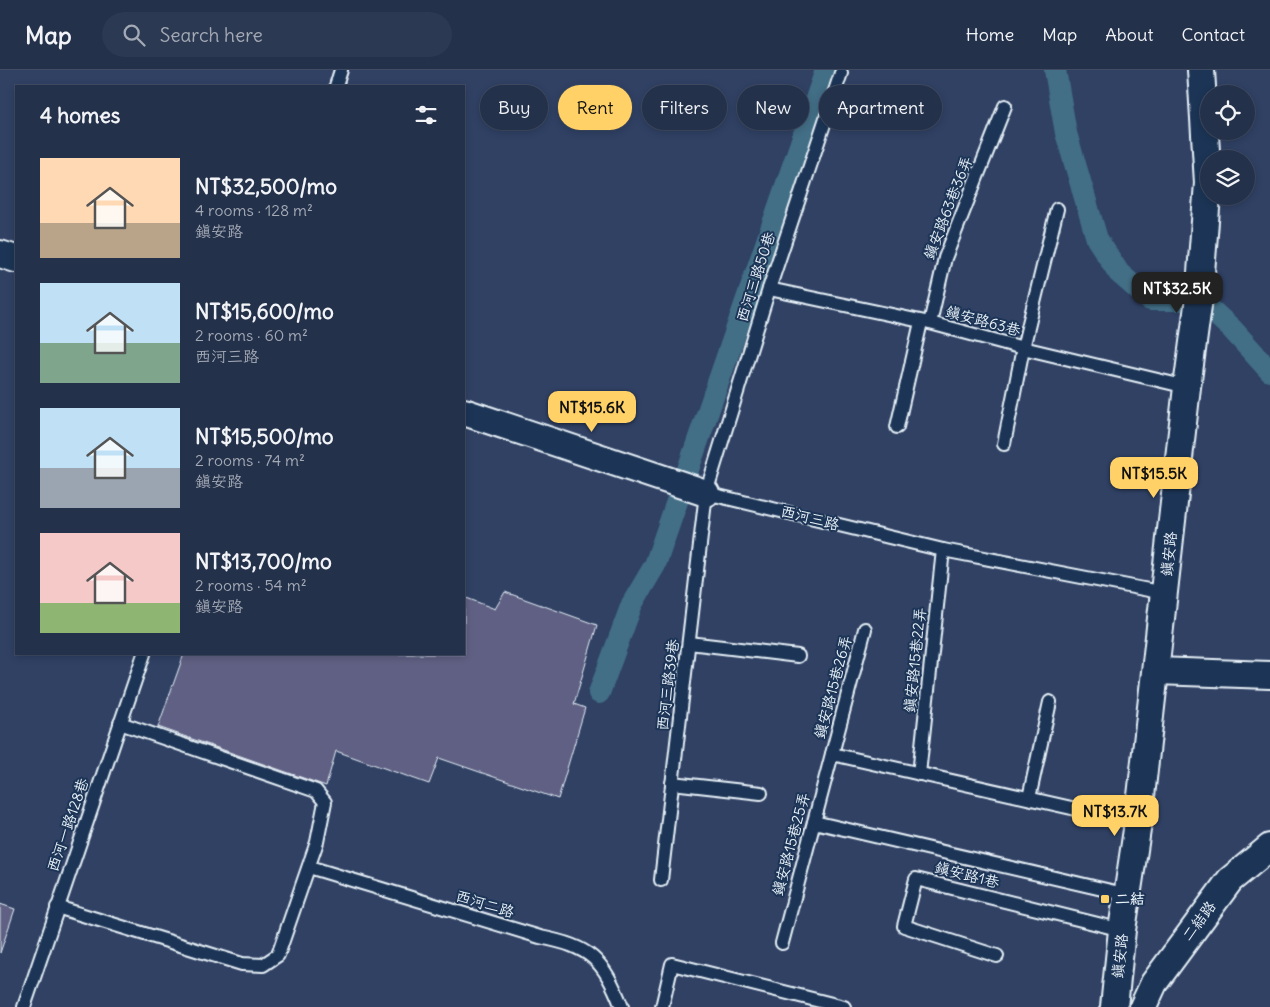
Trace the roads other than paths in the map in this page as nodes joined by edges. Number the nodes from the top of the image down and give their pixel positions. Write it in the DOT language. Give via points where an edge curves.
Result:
graph roads {
  1 [pos="341,70"];
  2 [pos="1201,70"];
  3 [pos="841,73"];
  4 [pos="336,85"];
  5 [pos="1005,106"];
  6 [pos="1057,210"];
  7 [pos="0,254"];
  8 [pos="15,260"];
  9 [pos="769,289"];
  10 [pos="926,323"];
  11 [pos="1023,348"];
  12 [pos="1187,387"];
  13 [pos="465,412"];
  14 [pos="897,426"];
  15 [pos="1004,444"];
  16 [pos="706,493"];
  17 [pos="943,550"];
  18 [pos="1164,592"];
  19 [pos="866,629"];
  20 [pos="690,643"];
  21 [pos="144,655"];
  22 [pos="798,656"];
  23 [pos="1156,670"];
  24 [pos="1270,675"];
  25 [pos="1050,702"];
  26 [pos="120,723"];
  27 [pos="832,754"];
  28 [pos="919,774"];
  29 [pos="672,783"];
  30 [pos="761,793"];
  31 [pos="1029,798"];
  32 [pos="814,822"];
  33 [pos="1138,823"];
  34 [pos="1270,847"];
  35 [pos="308,867"];
  36 [pos="661,880"];
  37 [pos="1128,895"];
  38 [pos="57,907"];
  39 [pos="1122,930"];
  40 [pos="782,943"];
  41 [pos="997,956"];
  42 [pos="24,1007"];
  43 [pos="622,1007"];
  44 [pos="662,1007"];
  45 [pos="844,1007"];
  46 [pos="1114,1007"];
  47 [pos="1143,1007"];
  1 -- 4 [label="lane"];
  2 -- 12 [label="street, 鎮安路" via="1208,183 1199,298"];
  3 -- 9 [label="lane, 西河三路50巷"];
  5 -- 10 [label="lane, 鎮安路63巷36弄" via="945,258"];
  6 -- 11 [label="lane"];
  7 -- 8 [label="street"];
  9 -- 10 [label="lane, 鎮安路63巷"];
  9 -- 16 [label="lane, 西河三路50巷"];
  10 -- 11 [label="lane, 鎮安路63巷"];
  10 -- 14 [label="lane, 鎮安路63巷36弄"];
  11 -- 12 [label="lane, 鎮安路63巷"];
  11 -- 15 [label="lane"];
  12 -- 18 [label="street, 鎮安路"];
  13 -- 16 [label="street, 西河三路"];
  16 -- 17 [label="lane, 西河三路"];
  16 -- 20 [label="lane, 西河三路39巷"];
  17 -- 18 [label="lane, 西河三路"];
  17 -- 28 [label="lane, 鎮安路15巷22弄"];
  18 -- 23 [label="street, 鎮安路"];
  19 -- 27 [label="lane, 鎮安路15巷26弄"];
  20 -- 22 [label="lane"];
  20 -- 29 [label="lane, 西河三路39巷"];
  21 -- 26 [label="lane, 西河一路128巷"];
  23 -- 24 [label="street"];
  23 -- 33 [label="street, 鎮安路"];
  25 -- 31 [label="lane"];
  26 -- 35 [label="lane" via="316,791 325,802 319,835"];
  26 -- 38 [label="lane, 西河一路128巷"];
  27 -- 28 [label="lane"];
  27 -- 32 [label="lane, 鎮安路15巷25弄"];
  28 -- 31 [label="lane"];
  29 -- 30 [label="lane"];
  29 -- 36 [label="lane, 西河三路39巷"];
  31 -- 33 [label="lane"];
  32 -- 37 [label="lane"];
  32 -- 40 [label="lane, 鎮安路15巷25弄"];
  33 -- 37 [label="street, 鎮安路"];
  34 -- 47 [label="street, 二結路" via="1230,880 1154,983"];
  35 -- 38 [label="lane" via="278,955 263,965 242,964"];
  35 -- 43 [label="lane, 西河二路" via="581,948 603,966"];
  37 -- 39 [label="street, 鎮安路"];
  38 -- 42 [label="lane, 西河一路128巷"];
  39 -- 41 [label="lane, 鎮安路1巷" via="916,879 904,926"];
  39 -- 46 [label="street, 鎮安路"];
  44 -- 45 [label="lane" via="672,964"];
}
